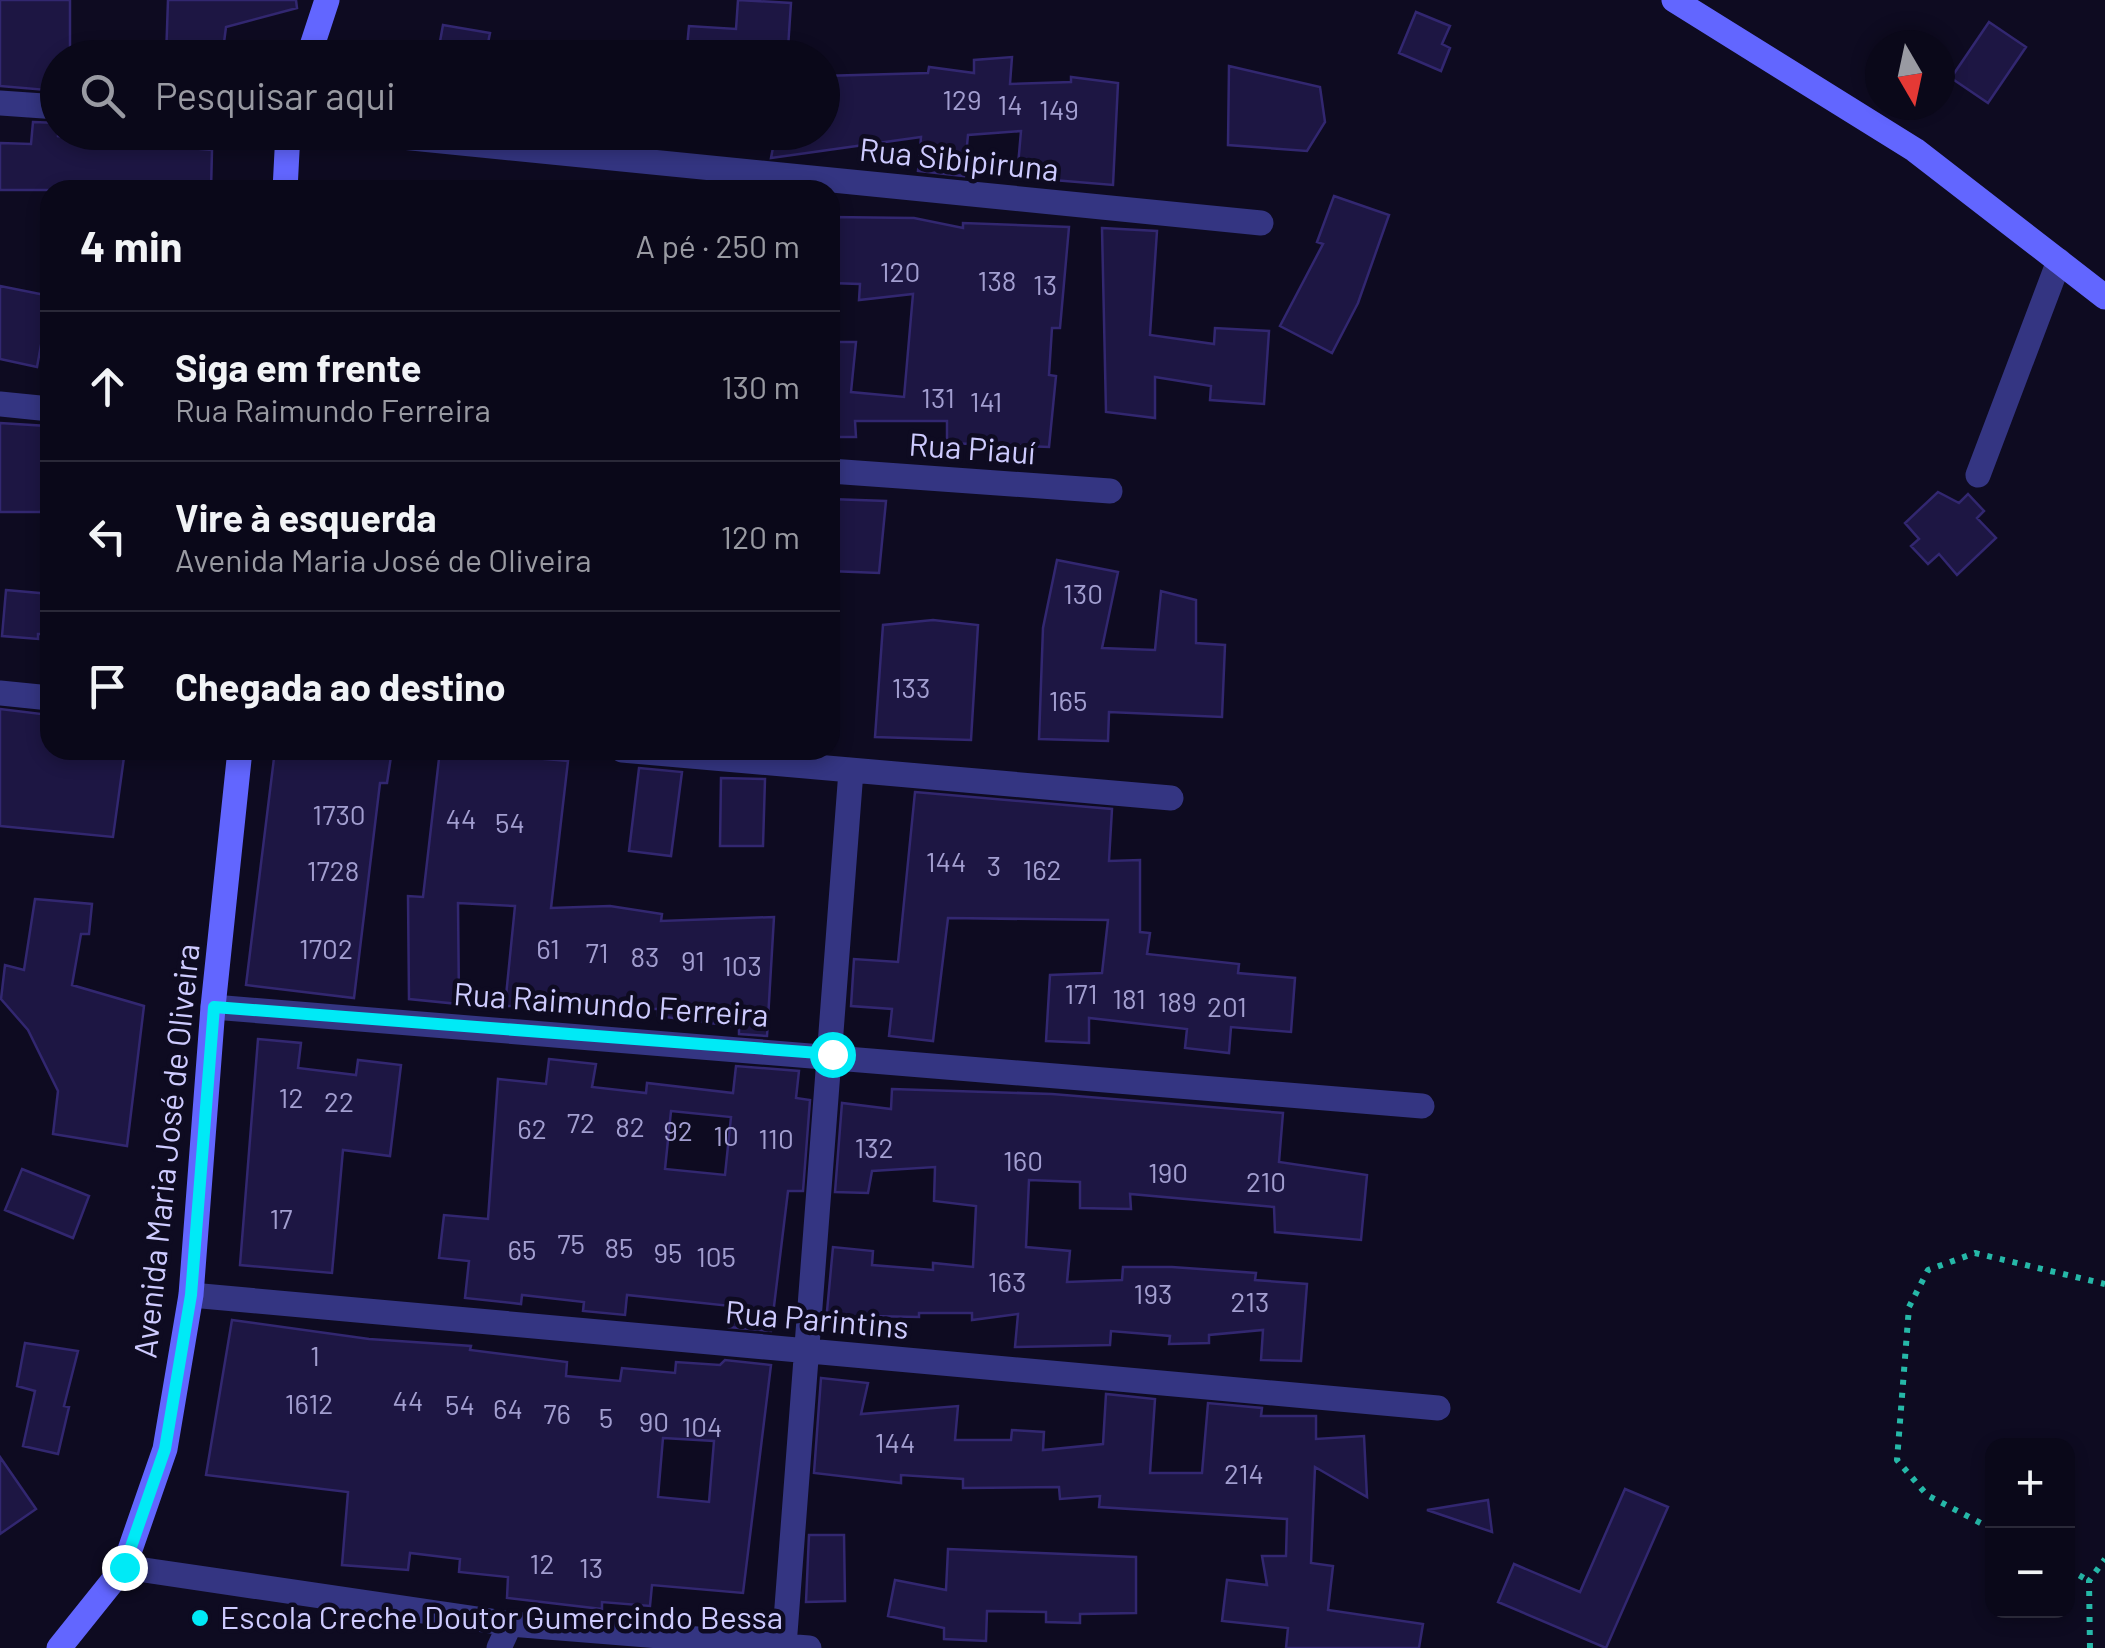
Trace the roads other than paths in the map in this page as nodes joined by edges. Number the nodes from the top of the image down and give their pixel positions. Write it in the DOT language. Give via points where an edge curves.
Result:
graph roads {
  1 [pos="327,0"];
  2 [pos="1674,0"];
  3 [pos="314,40"];
  4 [pos="0,103"];
  5 [pos="40,106"];
  6 [pos="287,150"];
  7 [pos="532,150"];
  8 [pos="286,180"];
  9 [pos="831,180"];
  10 [pos="840,181"];
  11 [pos="1261,223"];
  12 [pos="2058,261"];
  13 [pos="2105,297"];
  14 [pos="0,404"];
  15 [pos="40,407"];
  16 [pos="840,471"];
  17 [pos="1978,476"];
  18 [pos="1110,492"];
  19 [pos="0,693"];
  20 [pos="40,697"];
  21 [pos="239,760"];
  22 [pos="731,760"];
  23 [pos="850,771"];
  24 [pos="1171,798"];
  25 [pos="214,1007"];
  26 [pos="832,1054"];
  27 [pos="1422,1106"];
  28 [pos="191,1295"];
  29 [pos="805,1352"];
  30 [pos="1438,1408"];
  31 [pos="124,1567"];
  32 [pos="510,1624"];
  33 [pos="797,1647"];
  34 [pos="59,1648"];
  35 [pos="499,1648"];
  1 -- 3 [label="street"];
  2 -- 12 [label="street" via="1915,150"];
  4 -- 5 [label="street"];
  6 -- 8 [label="street"];
  7 -- 9 [label="street, Rua Sibipiruna"];
  10 -- 11 [label="street, Rua Sibipiruna"];
  12 -- 13 [label="street"];
  12 -- 17 [label="street"];
  14 -- 15 [label="street"];
  16 -- 18 [label="street, Rua Piauí"];
  19 -- 20 [label="street"];
  21 -- 25 [label="street, Avenida Maria José de Oliveira"];
  22 -- 23 [label="street"];
  23 -- 24 [label="street"];
  23 -- 26 [label="street"];
  25 -- 26 [label="street, Rua Raimundo Ferreira"];
  25 -- 28 [label="street, Avenida Maria José de Oliveira"];
  26 -- 27 [label="street, Rua Raimundo Ferreira"];
  26 -- 29 [label="street"];
  28 -- 29 [label="street, Rua Parintins"];
  28 -- 31 [label="street, Avenida Maria José de Oliveira" via="165,1449"];
  29 -- 30 [label="street, Rua Parintins"];
  29 -- 33 [label="street"];
  31 -- 32 [label="street"];
  31 -- 34 [label="street, Avenida Maria José de Oliveira"];
  32 -- 33 [label="street"];
  32 -- 35 [label="street"];
}
